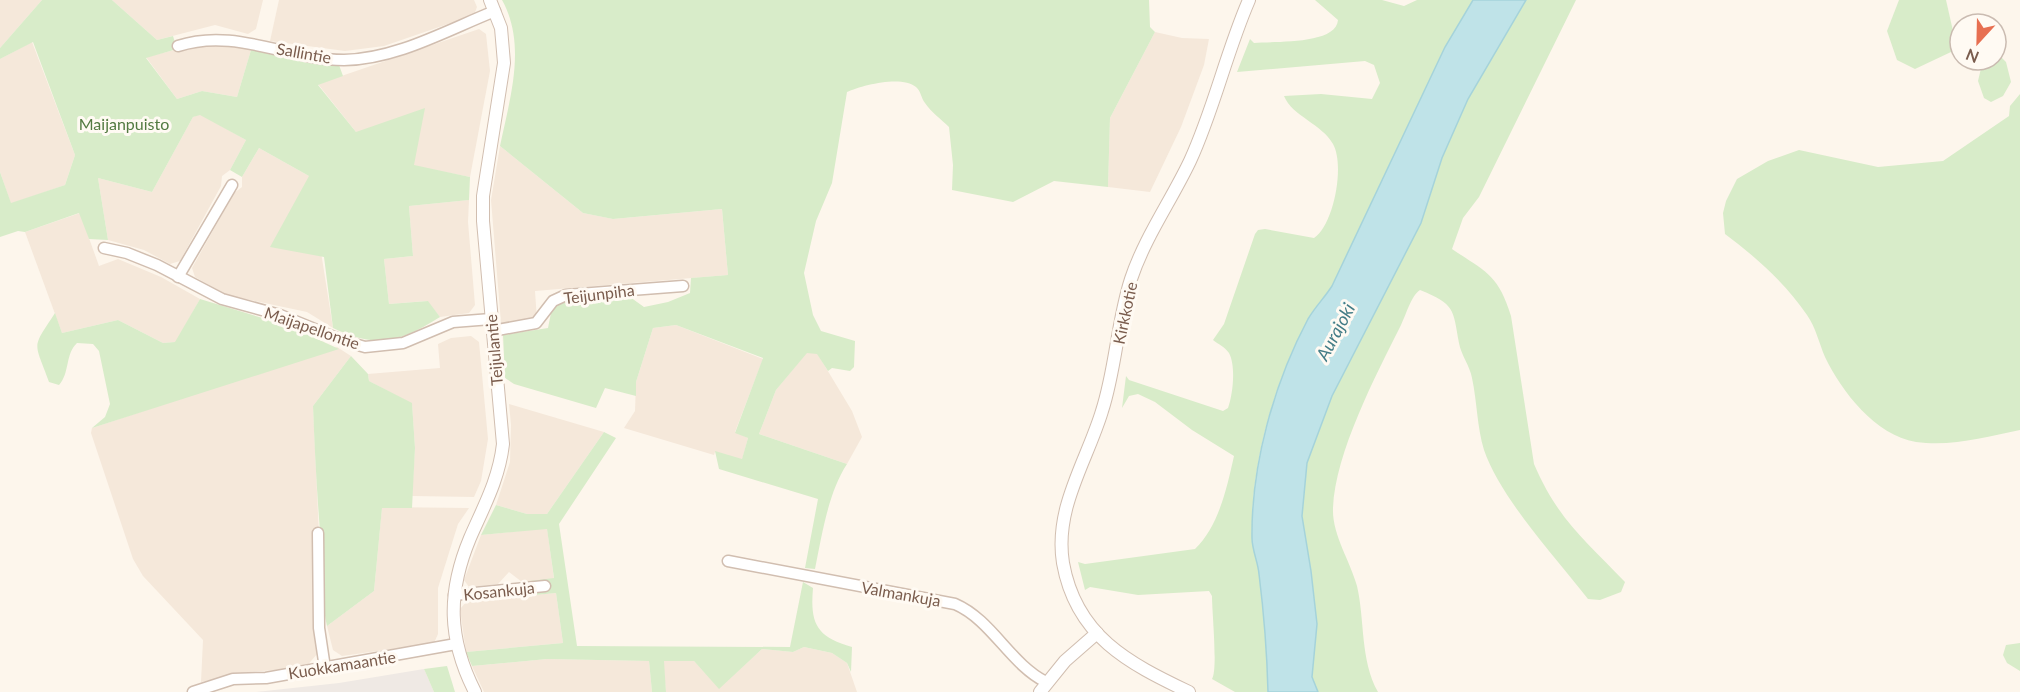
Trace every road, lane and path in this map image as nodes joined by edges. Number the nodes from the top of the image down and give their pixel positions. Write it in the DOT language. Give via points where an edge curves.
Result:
graph roads {
  1 [pos="1249,0"];
  2 [pos="492,5"];
  3 [pos="178,46"];
  4 [pos="232,185"];
  5 [pos="104,248"];
  6 [pos="178,277"];
  7 [pos="683,286"];
  8 [pos="492,325"];
  9 [pos="318,533"];
  10 [pos="728,561"];
  11 [pos="545,586"];
  12 [pos="454,595"];
  13 [pos="1097,633"];
  14 [pos="456,644"];
  15 [pos="325,668"];
  16 [pos="1043,687"];
  17 [pos="193,692"];
  18 [pos="475,692"];
  19 [pos="1190,692"];
  1 -- 13 [label="street, Kirkkotie" via="1202,133 1136,265 1108,392 1068,502 1062,535 1063,563 1084,618"];
  2 -- 3 [label="street, Sallintie" via="402,49 347,60 312,57 227,39 195,40"];
  2 -- 8 [label="street, Teijulantie" via="504,52 483,196"];
  4 -- 6 [label="street"];
  5 -- 6 [label="street, Maijapellontie" via="127,253"];
  6 -- 8 [label="street, Maijapellontie" via="222,299 280,315 365,347 403,343 453,322"];
  7 -- 8 [label="street, Teijunpiha" via="566,295 553,301 536,323"];
  8 -- 12 [label="street, Teijulantie" via="502,458 494,487 461,563"];
  9 -- 15 [label="street" via="319,628"];
  10 -- 16 [label="street, Valmankuja" via="955,604 970,612"];
  11 -- 12 [label="street, Kosankuja"];
  12 -- 14 [label="street, Teijulantie"];
  13 -- 16 [label="street" via="1082,643"];
  13 -- 19 [label="street, Kirkkotie" via="1121,656"];
  14 -- 15 [label="street, Kuokkamaantie"];
  14 -- 18 [label="street, Teijulantie"];
  15 -- 17 [label="street, Kuokkamaantie" via="233,679"];
}
